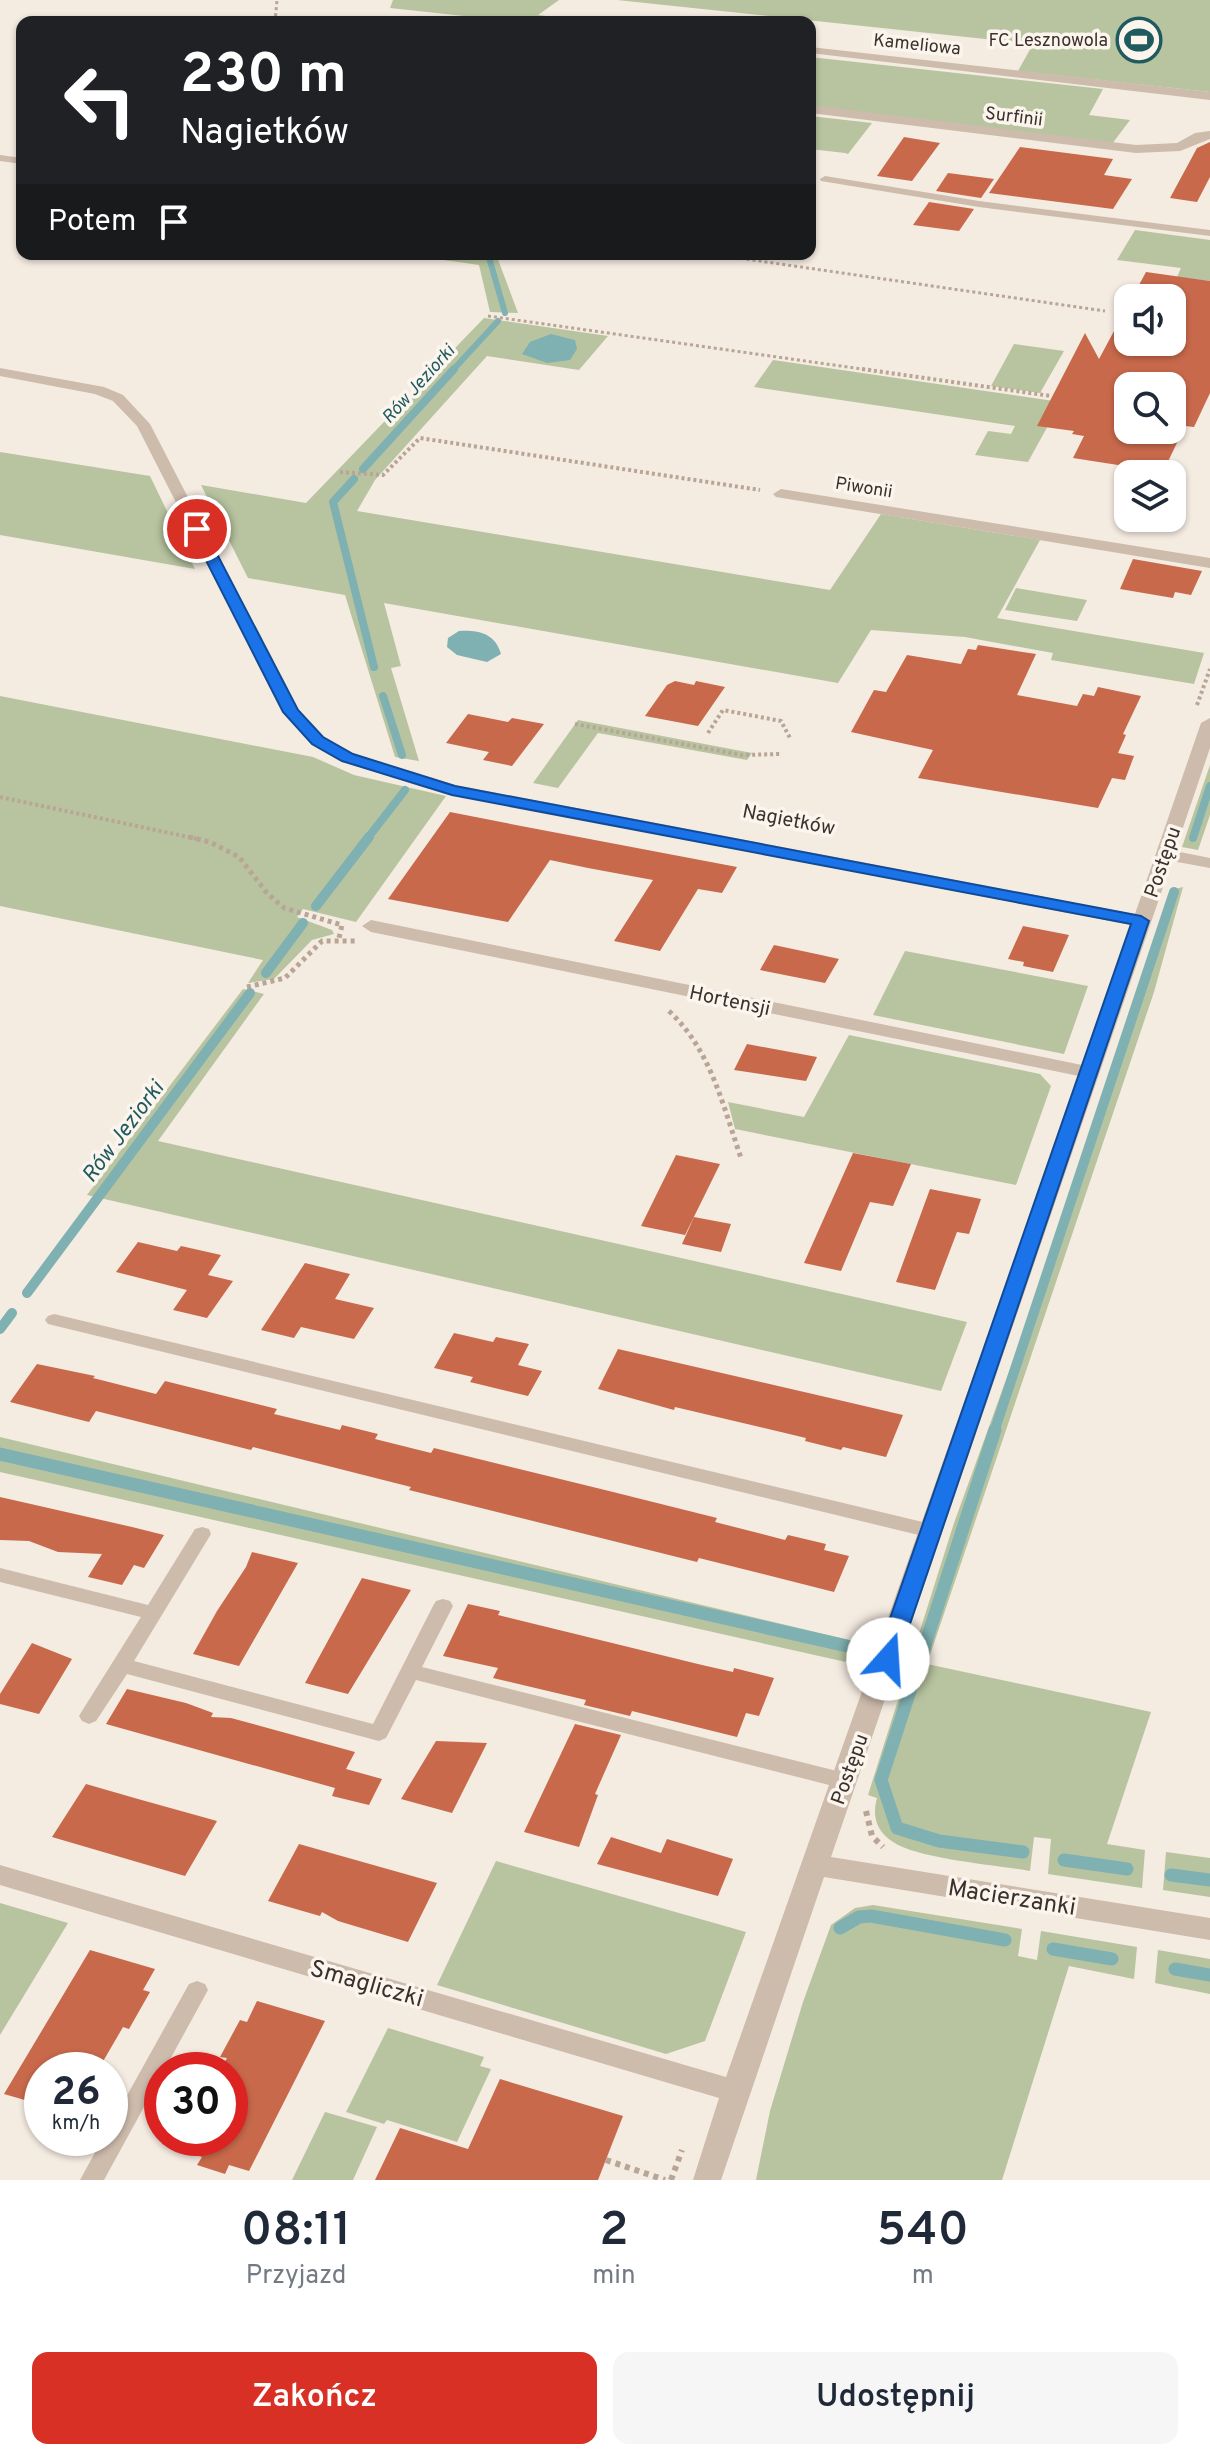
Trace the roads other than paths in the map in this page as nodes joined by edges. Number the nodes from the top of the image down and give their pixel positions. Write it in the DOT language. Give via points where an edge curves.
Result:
graph roads {
  1 [pos="816,51"];
  2 [pos="1210,96"];
  3 [pos="816,110"];
  4 [pos="1210,135"];
  5 [pos="825,179"];
  6 [pos="1210,233"];
  7 [pos="0,372"];
  8 [pos="781,494"];
  9 [pos="1210,563"];
  10 [pos="1210,723"];
  11 [pos="1164,854"];
  12 [pos="1210,863"];
  13 [pos="1144,915"];
  14 [pos="366,935"];
  15 [pos="1088,1072"];
  16 [pos="54,1320"];
  17 [pos="931,1531"];
  18 [pos="202,1534"];
  19 [pos="0,1575"];
  20 [pos="443,1606"];
  21 [pos="153,1613"];
  22 [pos="122,1665"];
  23 [pos="410,1671"];
  24 [pos="89,1716"];
  25 [pos="845,1781"];
  26 [pos="815,1865"];
  27 [pos="0,1875"];
  28 [pos="1210,1929"];
  29 [pos="197,1990"];
  30 [pos="735,2091"];
  31 [pos="92,2180"];
  32 [pos="707,2180"];
  1 -- 2 [label="street, Kameliowa"];
  3 -- 4 [label="street, Surfinii" via="1136,149 1180,147"];
  5 -- 6 [label="lane"];
  7 -- 13 [label="street, Nagietków" via="69,383 118,398 143,424 291,712 331,749 452,790"];
  8 -- 9 [label="street, Piwonii"];
  10 -- 11 [label="street, Postępu"];
  11 -- 12 [label="street"];
  11 -- 13 [label="street, Postępu"];
  13 -- 15 [label="street, Postępu"];
  14 -- 15 [label="street, Hortensji"];
  15 -- 17 [label="street, Postępu"];
  16 -- 17 [label="lane"];
  17 -- 25 [label="street, Postępu"];
  18 -- 21 [label="lane"];
  19 -- 21 [label="lane"];
  20 -- 23 [label="lane"];
  21 -- 22 [label="lane"];
  22 -- 23 [label="lane" via="379,1733"];
  22 -- 24 [label="lane"];
  23 -- 25 [label="lane"];
  25 -- 26 [label="street, Postępu"];
  26 -- 28 [label="street, Macierzanki"];
  26 -- 30 [label="street, Postępu"];
  27 -- 30 [label="street, Smagliczki"];
  29 -- 31 [label="lane"];
  30 -- 32 [label="street, Postępu"];
}
